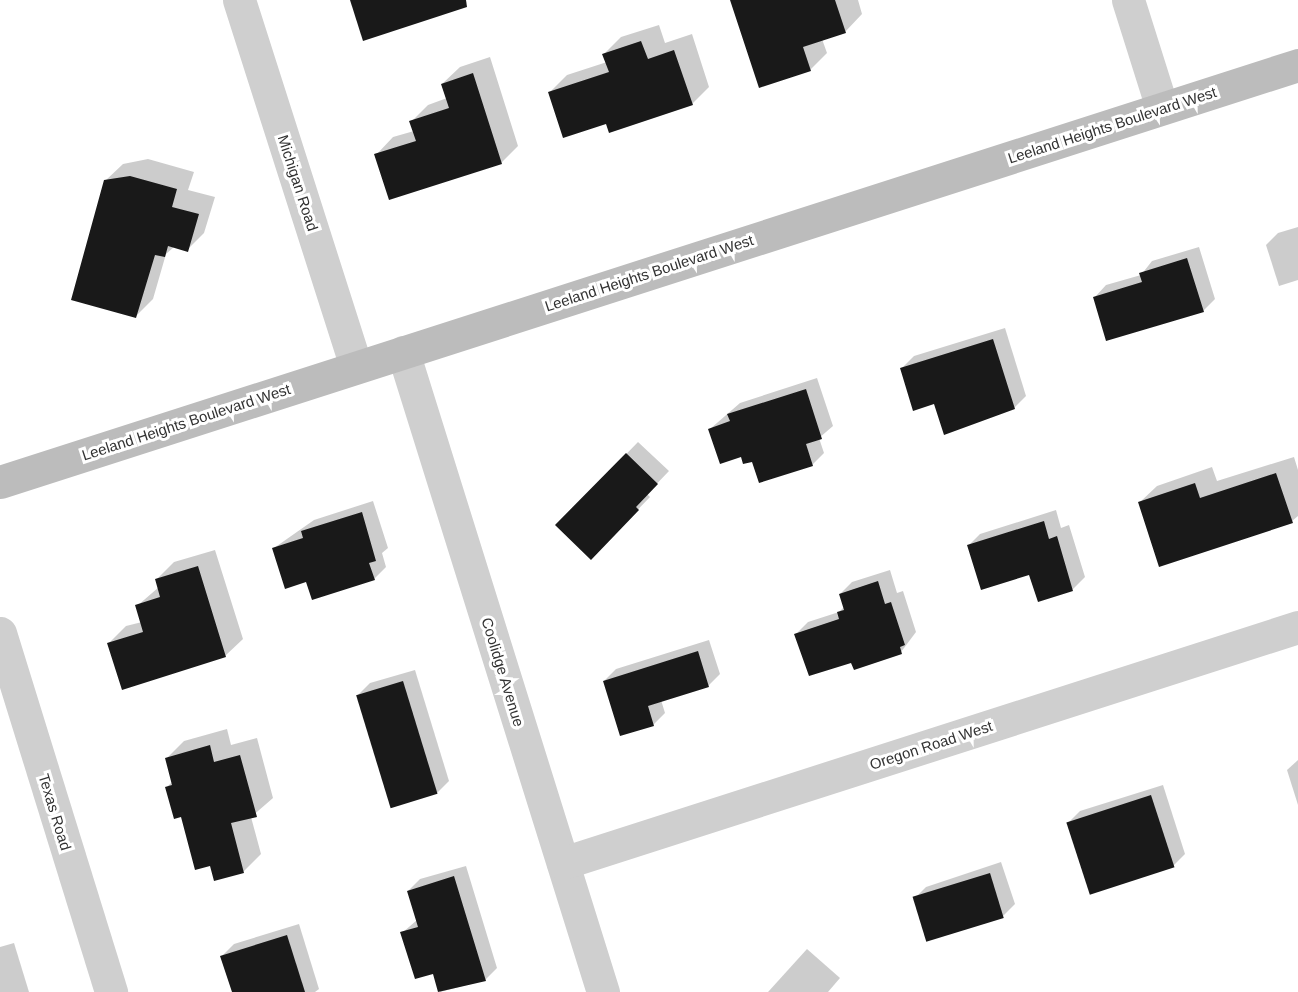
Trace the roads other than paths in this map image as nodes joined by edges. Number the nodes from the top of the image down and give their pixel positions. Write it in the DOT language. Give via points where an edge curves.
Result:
graph roads {
  1 [pos="239,0"];
  2 [pos="1128,0"];
  3 [pos="1298,65"];
  4 [pos="1162,108"];
  5 [pos="403,352"];
  6 [pos="356,367"];
  7 [pos="0,482"];
  8 [pos="1298,627"];
  9 [pos="0,633"];
  10 [pos="563,863"];
  11 [pos="111,992"];
  12 [pos="603,992"];
  1 -- 6 [label="street, Michigan Road"];
  2 -- 4 [label="street"];
  3 -- 4 [label="main road, Leeland Heights Boulevard West"];
  4 -- 5 [label="main road, Leeland Heights Boulevard West"];
  5 -- 6 [label="main road, Leeland Heights Boulevard West"];
  5 -- 10 [label="street, Coolidge Avenue"];
  6 -- 7 [label="main road, Leeland Heights Boulevard West"];
  8 -- 10 [label="street, Oregon Road West"];
  9 -- 11 [label="street, Texas Road"];
  10 -- 12 [label="street, Coolidge Avenue"];
}
